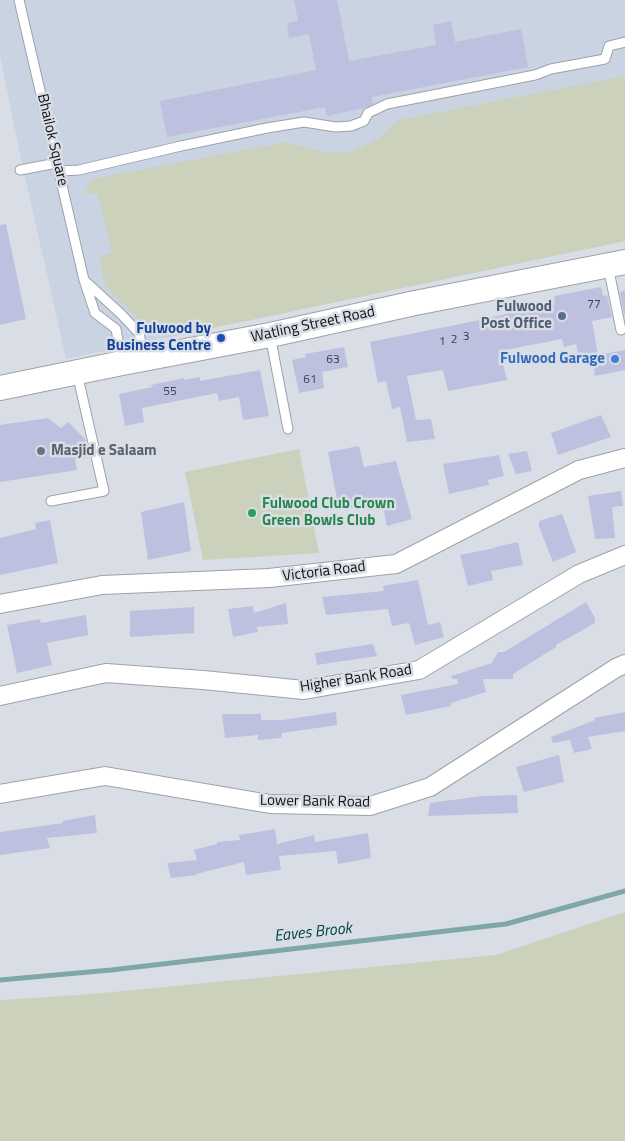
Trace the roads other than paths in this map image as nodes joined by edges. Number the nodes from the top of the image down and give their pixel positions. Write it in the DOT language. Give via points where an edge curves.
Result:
graph roads {
  1 [pos="19,0"];
  2 [pos="625,42"];
  3 [pos="58,167"];
  4 [pos="20,170"];
  5 [pos="616,264"];
  6 [pos="84,280"];
  7 [pos="621,330"];
  8 [pos="270,335"];
  9 [pos="133,361"];
  10 [pos="76,372"];
  11 [pos="0,388"];
  12 [pos="288,429"];
  13 [pos="625,458"];
  14 [pos="50,501"];
  15 [pos="625,555"];
  16 [pos="0,604"];
  17 [pos="625,664"];
  18 [pos="0,696"];
  19 [pos="0,794"];
  1 -- 3 [label="lane, Bhailok Square"];
  2 -- 3 [label="lane" via="609,46 605,58 387,104 368,113 364,121 351,126 304,122 79,170"];
  3 -- 4 [label="lane"];
  3 -- 6 [label="lane, Bhailok Square"];
  5 -- 7 [label="lane"];
  5 -- 8 [label="main road, Watling Street Road"];
  6 -- 9 [label="lane, Bhailok Square" via="95,313 116,329"];
  6 -- 9 [label="lane" via="138,333"];
  8 -- 9 [label="main road, Watling Street Road"];
  8 -- 12 [label="lane"];
  9 -- 10 [label="main road, Watling Street Road"];
  10 -- 11 [label="main road, Watling Street Road"];
  10 -- 14 [label="lane" via="104,490"];
  13 -- 16 [label="street, Victoria Road" via="579,470 396,564 269,578 102,584"];
  15 -- 18 [label="street, Higher Bank Road" via="579,574 419,670 304,690 106,673"];
  17 -- 19 [label="street, Lower Bank Road" via="430,787 370,806 270,804 105,776"];
}
